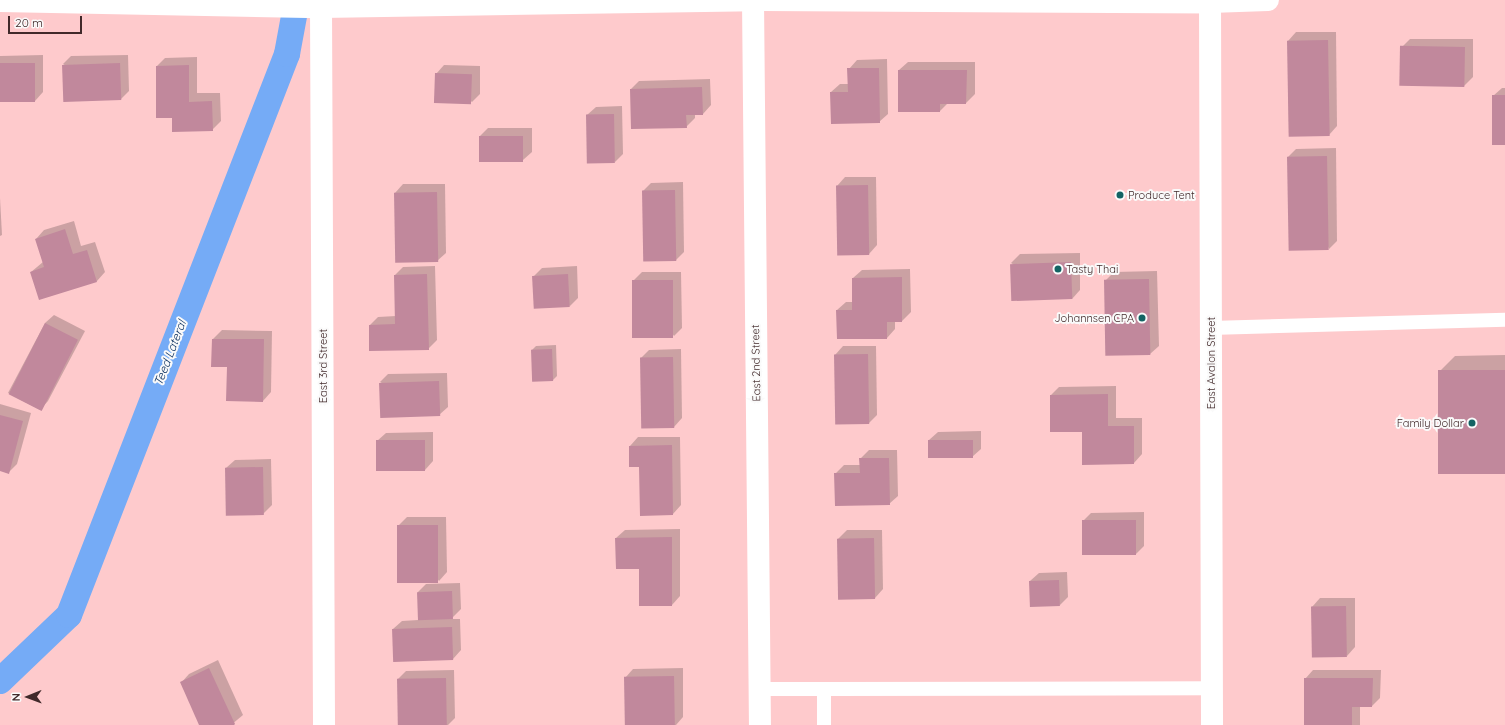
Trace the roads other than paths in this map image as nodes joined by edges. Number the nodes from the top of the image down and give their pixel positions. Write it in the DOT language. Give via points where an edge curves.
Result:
graph roads {
  1 [pos="753,0"];
  2 [pos="1268,0"];
  3 [pos="0,1"];
  4 [pos="995,1"];
  5 [pos="1210,1"];
  6 [pos="132,2"];
  7 [pos="306,7"];
  8 [pos="1505,320"];
  9 [pos="1210,328"];
  10 [pos="759,688"];
  11 [pos="1212,688"];
  12 [pos="824,689"];
  13 [pos="324,725"];
  14 [pos="760,725"];
  15 [pos="824,725"];
  16 [pos="1212,725"];
  1 -- 4 [label="street"];
  1 -- 7 [label="street"];
  1 -- 10 [label="street, East 2nd Street"];
  2 -- 5 [label="street"];
  3 -- 6 [label="street"];
  4 -- 5 [label="street"];
  5 -- 9 [label="street, East Avalon Street"];
  6 -- 7 [label="street"];
  7 -- 13 [label="street, East 3rd Street"];
  8 -- 9 [label="lane"];
  9 -- 11 [label="street, East Avalon Street"];
  10 -- 12 [label="lane"];
  10 -- 14 [label="street, East 2nd Street"];
  11 -- 12 [label="lane"];
  11 -- 16 [label="street, East Avalon Street"];
  12 -- 15 [label="lane"];
}
